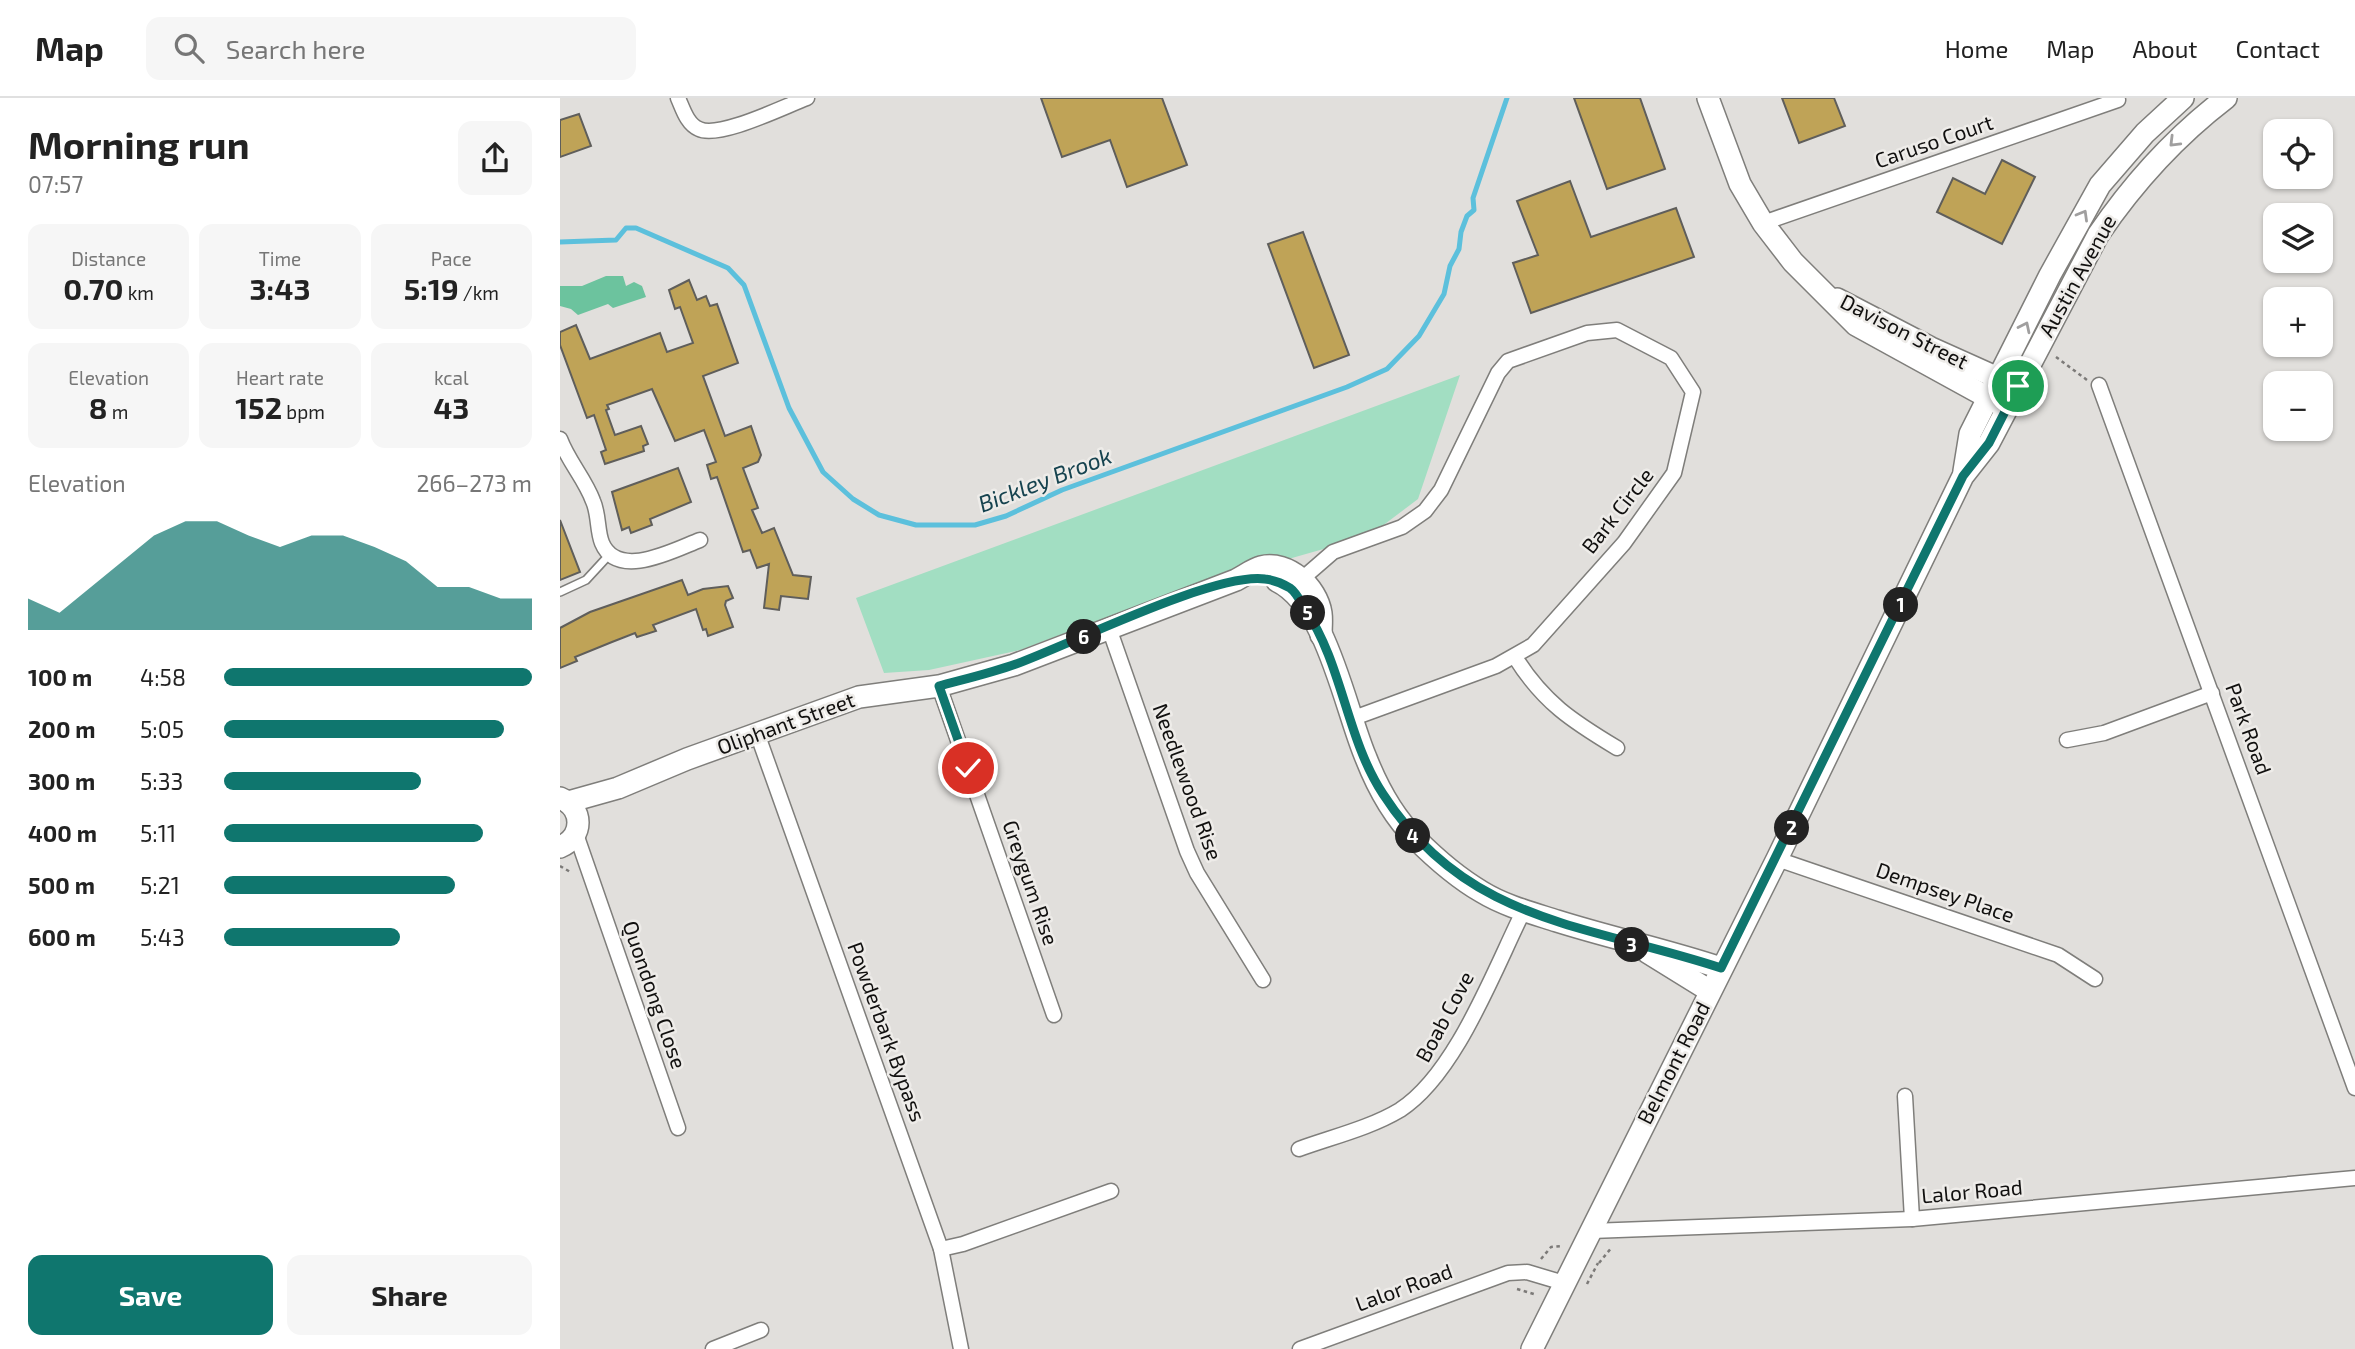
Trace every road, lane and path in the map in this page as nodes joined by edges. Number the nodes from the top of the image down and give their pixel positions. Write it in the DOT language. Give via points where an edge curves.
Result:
graph roads {
  1 [pos="678,98"];
  2 [pos="807,98"];
  3 [pos="1708,98"];
  4 [pos="2183,98"];
  5 [pos="2226,98"];
  6 [pos="2118,100"];
  7 [pos="1763,223"];
  8 [pos="2039,346"];
  9 [pos="2099,386"];
  10 [pos="1997,394"];
  11 [pos="560,439"];
  12 [pos="700,540"];
  13 [pos="610,554"];
  14 [pos="1297,584"];
  15 [pos="560,592"];
  16 [pos="1109,628"];
  17 [pos="1515,657"];
  18 [pos="939,686"];
  19 [pos="2212,693"];
  20 [pos="1351,719"];
  21 [pos="757,733"];
  22 [pos="2067,740"];
  23 [pos="1616,748"];
  24 [pos="618,788"];
  25 [pos="564,800"];
  26 [pos="569,839"];
  27 [pos="1777,859"];
  28 [pos="1524,910"];
  29 [pos="1641,947"];
  30 [pos="1721,968"];
  31 [pos="2095,979"];
  32 [pos="1263,980"];
  33 [pos="1710,991"];
  34 [pos="1054,1015"];
  35 [pos="2355,1088"];
  36 [pos="1905,1096"];
  37 [pos="678,1128"];
  38 [pos="1299,1149"];
  39 [pos="2355,1178"];
  40 [pos="1111,1191"];
  41 [pos="1912,1219"];
  42 [pos="1591,1231"];
  43 [pos="942,1249"];
  44 [pos="1564,1283"];
  45 [pos="1511,1289"];
  46 [pos="1553,1304"];
  47 [pos="761,1330"];
  48 [pos="713,1349"];
  49 [pos="961,1349"];
  50 [pos="1300,1349"];
  51 [pos="1532,1349"];
  1 -- 2 [label="street" via="686,117 698,129 716,132"];
  3 -- 7 [label="main road, Davison Street" via="1740,184"];
  10 -- 4 [label="main road, Austin Avenue, one-way" via="2100,185"];
  5 -- 8 [label="main road, Austin Avenue, one-way" via="2166,149 2114,211"];
  6 -- 7 [label="street, Caruso Court"];
  7 -- 10 [label="main road, Davison Street" via="1793,262 1828,295 1931,348"];
  8 -- 9 [label="path"];
  8 -- 10 [label="main road, Austin Avenue" via="2018,386"];
  9 -- 19 [label="street, Park Road"];
  10 -- 27 [label="main road, Belmont Road" via="1970,434 1963,476"];
  11 -- 13 [label="street" via="594,502 602,544"];
  12 -- 13 [label="street" via="645,561 626,561"];
  13 -- 15 [label="lane" via="586,580"];
  14 -- 16 [label="main road, Oliphant Street" via="1277,567 1261,567"];
  14 -- 17 [label="street, Bark Circle" via="1333,552 1402,527 1425,512 1441,490 1497,373 1508,362 1587,333 1616,330 1671,358 1693,391 1674,473 1625,543 1533,645"];
  14 -- 20 [label="main road" via="1317,598 1321,635"];
  16 -- 18 [label="main road, Oliphant Street" via="1014,665"];
  16 -- 32 [label="street, Needlewood Rise" via="1197,873"];
  17 -- 20 [label="street, Bark Circle"];
  17 -- 23 [label="street" via="1557,710"];
  18 -- 21 [label="main road, Oliphant Street" via="859,697"];
  18 -- 34 [label="street, Greygum Rise"];
  19 -- 22 [label="street" via="2104,733"];
  19 -- 35 [label="street, Park Road"];
  20 -- 28 [label="main road" via="1381,792 1414,837 1485,894"];
  21 -- 24 [label="main road, Oliphant Street"];
  21 -- 43 [label="street, Powderbark Bypass"];
  24 -- 25 [label="main road, Oliphant Street"];
  24 -- 26 [label="main road, Oliphant Street"];
  25 -- 26 [label="main road" via="578,815"];
  26 -- 37 [label="street, Quondong Close" via="590,876"];
  27 -- 30 [label="main road, Belmont Road"];
  27 -- 31 [label="street, Dempsey Place" via="2058,955"];
  28 -- 29 [label="main road"];
  28 -- 38 [label="street, Boab Cove" via="1452,1054 1420,1095 1380,1119"];
  29 -- 30 [label="main road"];
  29 -- 33 [label="main road"];
  30 -- 33 [label="main road, Belmont Road"];
  33 -- 42 [label="main road, Belmont Road"];
  36 -- 41 [label="street"];
  39 -- 41 [label="street, Lalor Road"];
  40 -- 43 [label="street"];
  41 -- 42 [label="street, Lalor Road"];
  42 -- 44 [label="main road, Belmont Road"];
  43 -- 49 [label="street, Powderbark Bypass"];
  44 -- 46 [label="main road, Belmont Road"];
  44 -- 50 [label="street, Lalor Road" via="1527,1272 1508,1273"];
  45 -- 46 [label="path" via="1532,1291"];
  46 -- 51 [label="main road, Belmont Road"];
  47 -- 48 [label="street"];
}
